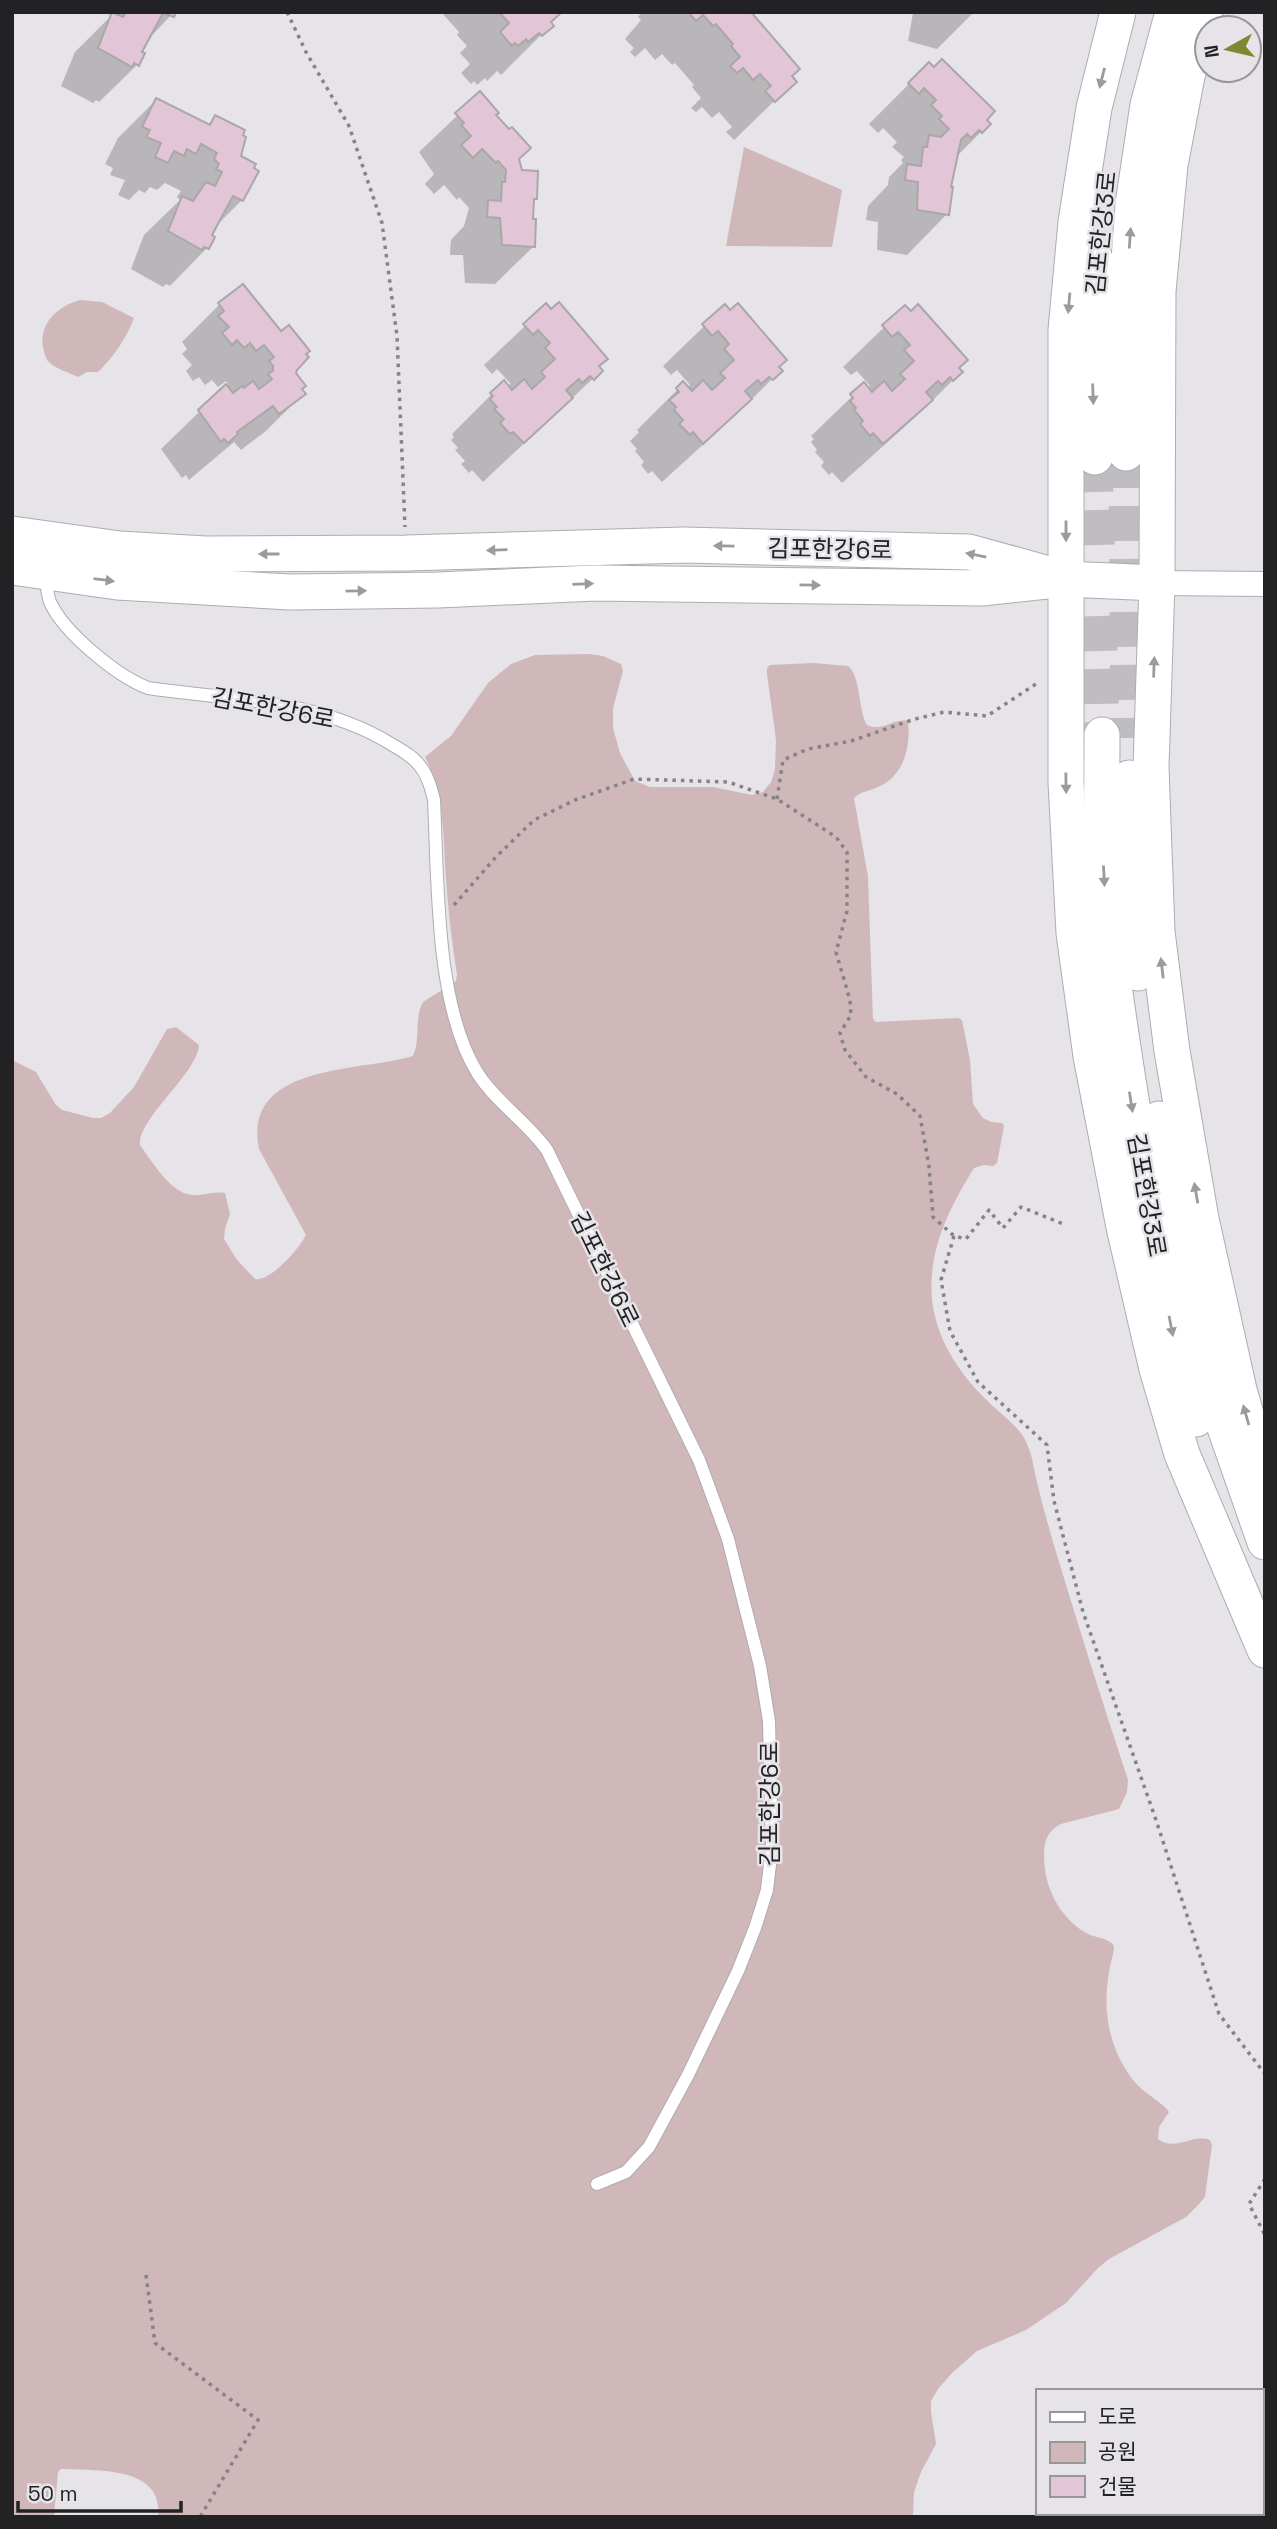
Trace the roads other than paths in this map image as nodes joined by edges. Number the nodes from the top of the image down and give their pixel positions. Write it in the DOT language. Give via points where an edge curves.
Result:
graph roads {
  1 [pos="1118,12"];
  2 [pos="1144,12"];
  3 [pos="1173,12"];
  4 [pos="1205,12"];
  5 [pos="1111,458"];
  6 [pos="12,534"];
  7 [pos="39,558"];
  8 [pos="1065,579"];
  9 [pos="1157,583"];
  10 [pos="1265,584"];
  11 [pos="1066,724"];
  12 [pos="1128,733"];
  13 [pos="1265,1480"];
  14 [pos="1265,1542"];
  15 [pos="1265,1643"];
  16 [pos="1265,1650"];
  17 [pos="597,2184"];
  1 -- 5 [label="street, one-way" via="1094,108 1076,222 1066,330"];
  2 -- 5 [label="street, 김포한강3로, one-way" via="1117,110 1095,267 1092,335"];
  5 -- 3 [label="street, 김포한강3로, one-way" via="1133,204 1148,105"];
  4 -- 5 [label="street" via="1170,165 1158,291"];
  5 -- 8 [label="street, one-way"];
  5 -- 9 [label="street"];
  6 -- 7 [label="street, 김포한강6로"];
  7 -- 8 [label="street, 김포한강6로, one-way" via="130,583 290,592 595,583 982,587"];
  8 -- 7 [label="street, 김포한강6로, one-way" via="969,552 684,545 406,553 205,554 120,549"];
  7 -- 17 [label="lane, 김포한강6로" via="50,602 71,632 134,682 306,710 360,728 418,763 434,800 441,920 453,1008 468,1055 493,1094 533,1130 547,1150 699,1460 728,1539 769,1721 772,1847 767,1890 738,1971 667,2117 626,2172"];
  8 -- 9 [label="street, 김포한강6로"];
  8 -- 11 [label="street"];
  9 -- 10 [label="street"];
  12 -- 9 [label="street, one-way"];
  11 -- 12 [label="street" via="1108,718"];
  11 -- 16 [label="street, one-way" via="1074,933 1091,1056 1124,1227 1182,1454"];
  13 -- 12 [label="street, one-way" via="1218,1305 1172,1051 1157,932 1151,767"];
  12 -- 14 [label="street, 김포한강3로" via="1132,922 1174,1211 1198,1331 1223,1422"];
  12 -- 15 [label="street, 김포한강3로, one-way" via="1101,823 1106,918 1122,1046 1173,1335"];
}
